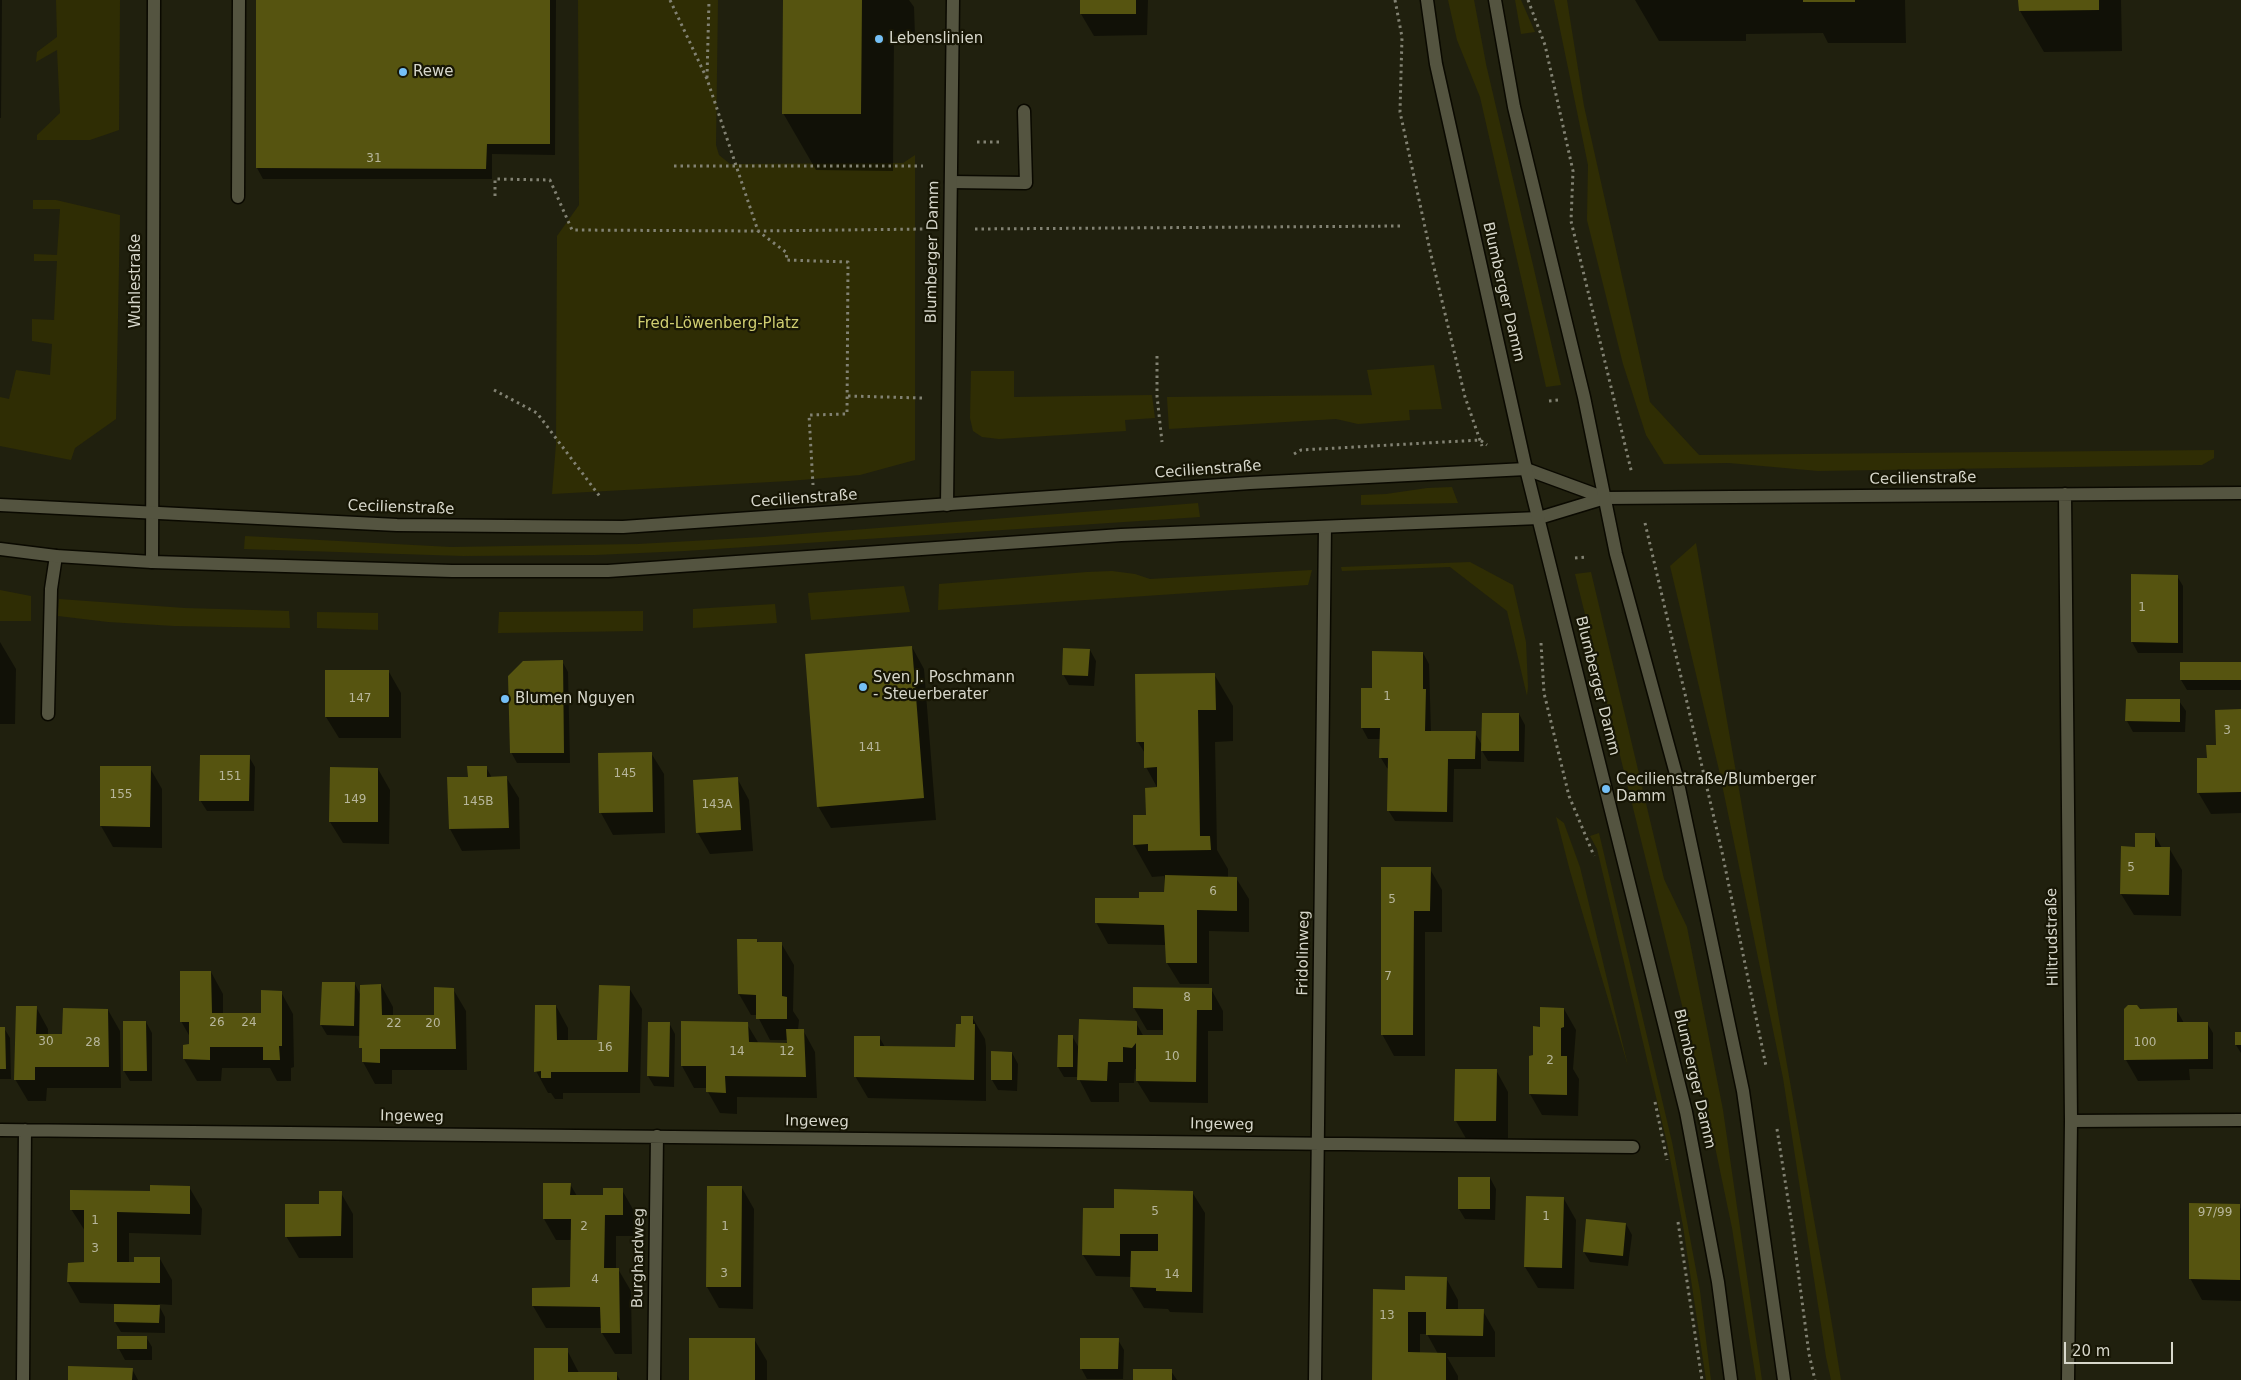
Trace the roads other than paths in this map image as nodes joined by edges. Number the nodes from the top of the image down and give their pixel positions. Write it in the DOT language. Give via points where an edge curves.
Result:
graph roads {
  1 [pos="154,0"];
  2 [pos="239,0"];
  3 [pos="953,0"];
  4 [pos="1427,0"];
  5 [pos="1495,0"];
  6 [pos="1024,111"];
  7 [pos="951,182"];
  8 [pos="238,197"];
  9 [pos="1526,469"];
  10 [pos="2241,493"];
  11 [pos="2065,494"];
  12 [pos="1604,498"];
  13 [pos="0,505"];
  14 [pos="946,505"];
  15 [pos="151,514"];
  16 [pos="1539,518"];
  17 [pos="1325,527"];
  18 [pos="0,549"];
  19 [pos="56,556"];
  20 [pos="152,562"];
  21 [pos="48,714"];
  22 [pos="2241,1120"];
  23 [pos="2071,1121"];
  24 [pos="0,1130"];
  25 [pos="25,1130"];
  26 [pos="656,1136"];
  27 [pos="1318,1142"];
  28 [pos="1633,1147"];
  29 [pos="23,1380"];
  30 [pos="654,1380"];
  31 [pos="1315,1380"];
  32 [pos="1731,1380"];
  33 [pos="1784,1380"];
  34 [pos="2068,1380"];
  1 -- 15 [label="street, Wuhlestraße"];
  2 -- 8 [label="street"];
  3 -- 7 [label="street, Blumberger Damm"];
  4 -- 9 [label="street, Blumberger Damm" via="1436,64"];
  5 -- 12 [label="street" via="1514,108 1584,397"];
  6 -- 7 [label="street" via="1026,183"];
  7 -- 14 [label="street, Blumberger Damm"];
  9 -- 12 [label="street, Cecilienstraße"];
  9 -- 14 [label="street, Cecilienstraße" via="1250,483"];
  9 -- 16 [label="street, Blumberger Damm"];
  10 -- 11 [label="street, Cecilienstraße"];
  11 -- 12 [label="street, Cecilienstraße"];
  11 -- 23 [label="street, Hiltrudstraße"];
  12 -- 16 [label="street, Cecilienstraße"];
  12 -- 33 [label="street" via="1616,554 1676,774 1742,1091"];
  13 -- 15 [label="street, Cecilienstraße"];
  14 -- 15 [label="street, Cecilienstraße" via="622,527 397,525"];
  15 -- 20 [label="street, Wuhlestraße"];
  16 -- 17 [label="street, Cecilienstraße"];
  16 -- 32 [label="street, Blumberger Damm" via="1686,1112 1718,1282"];
  17 -- 20 [label="street, Cecilienstraße" via="1121,536 608,571 452,571"];
  17 -- 27 [label="street, Fridolinweg"];
  18 -- 19 [label="street, Cecilienstraße"];
  19 -- 20 [label="street, Cecilienstraße"];
  19 -- 21 [label="street" via="51,589"];
  22 -- 23 [label="street"];
  23 -- 34 [label="street, Hiltrudstraße"];
  24 -- 25 [label="street, Ingeweg"];
  25 -- 26 [label="street, Ingeweg"];
  25 -- 29 [label="street"];
  26 -- 27 [label="street, Ingeweg"];
  26 -- 30 [label="street, Burghardweg"];
  27 -- 28 [label="street, Ingeweg"];
  27 -- 31 [label="street, Fridolinweg"];
}
